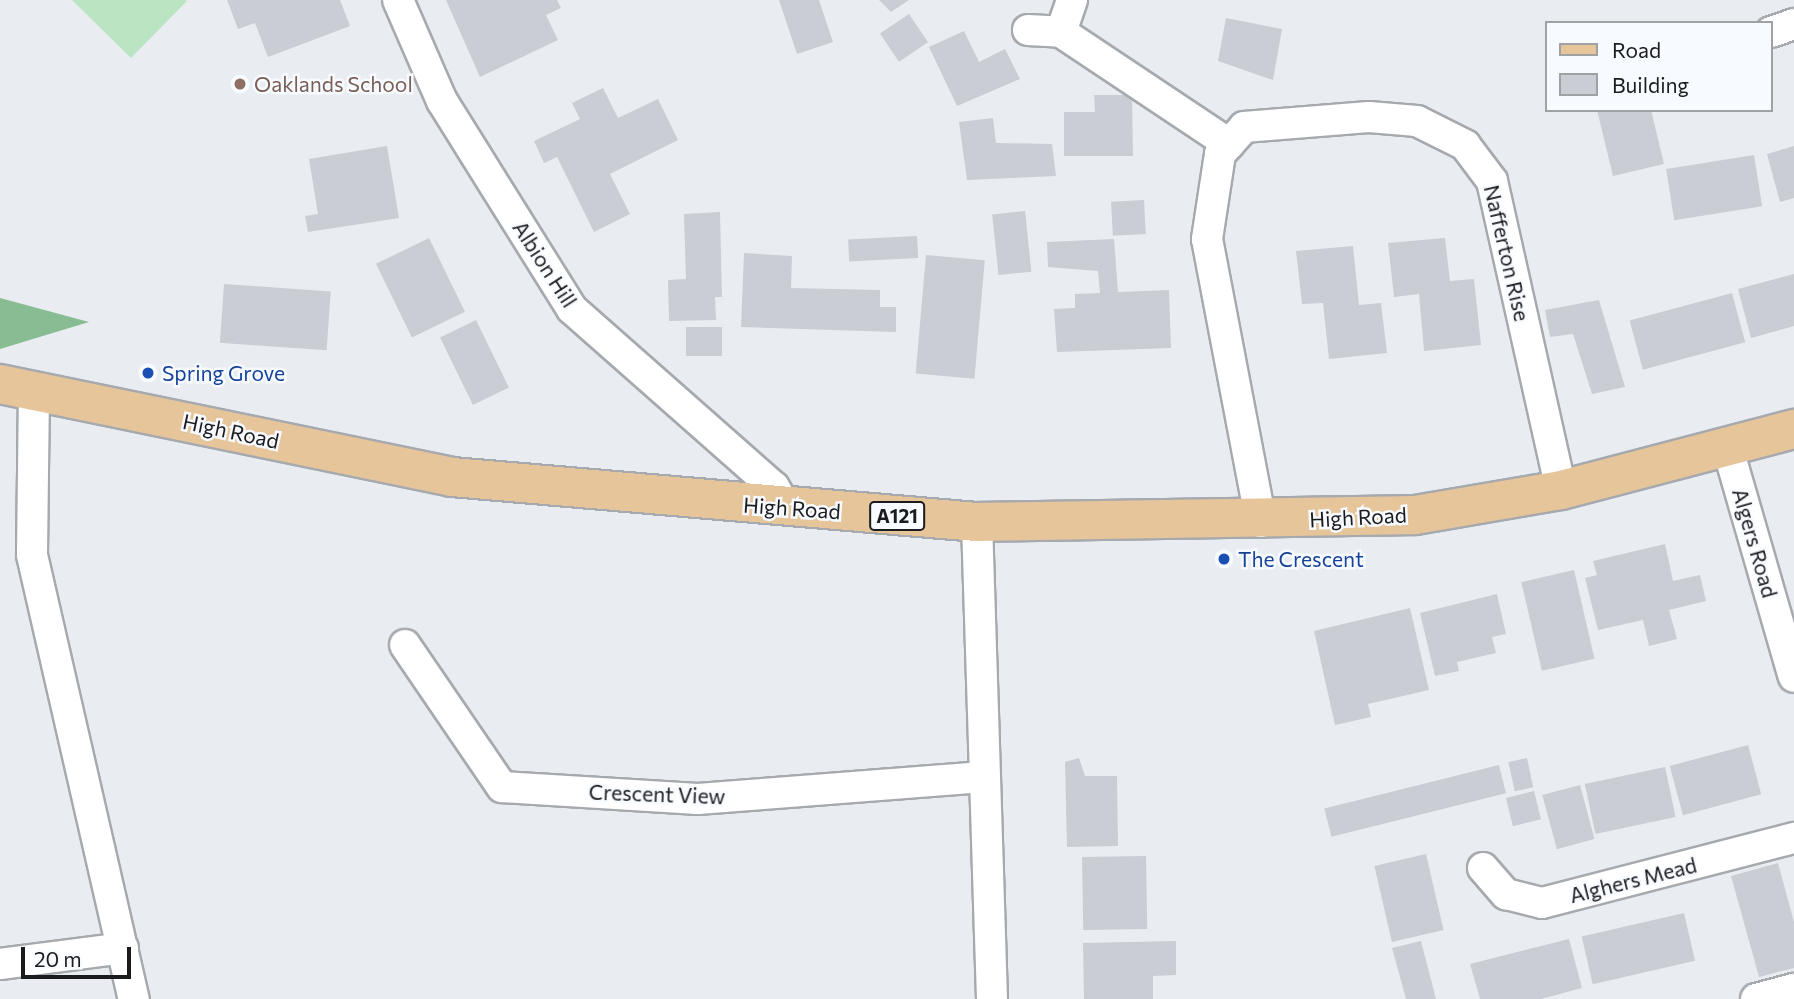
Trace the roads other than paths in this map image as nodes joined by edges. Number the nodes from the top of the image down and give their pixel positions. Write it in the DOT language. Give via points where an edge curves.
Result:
graph roads {
  1 [pos="398,0"];
  2 [pos="1072,0"];
  3 [pos="1794,24"];
  4 [pos="1028,30"];
  5 [pos="1773,31"];
  6 [pos="1061,32"];
  7 [pos="1229,144"];
  8 [pos="17,387"];
  9 [pos="1794,429"];
  10 [pos="1727,449"];
  11 [pos="1561,490"];
  12 [pos="786,508"];
  13 [pos="977,522"];
  14 [pos="1261,522"];
  15 [pos="405,645"];
  16 [pos="1794,677"];
  17 [pos="983,777"];
  18 [pos="1794,838"];
  19 [pos="1483,868"];
  20 [pos="123,948"];
  21 [pos="0,964"];
  22 [pos="1794,989"];
  23 [pos="134,999"];
  24 [pos="992,999"];
  25 [pos="1756,999"];
  1 -- 12 [label="street, Albion Hill" via="442,101 572,309 774,487"];
  2 -- 6 [label="street"];
  3 -- 5 [label="street"];
  4 -- 6 [label="street"];
  6 -- 7 [label="street"];
  7 -- 11 [label="street, Nafferton Rise" via="1244,127 1369,117 1417,121 1465,145 1492,181"];
  7 -- 14 [label="street" via="1210,188 1207,239"];
  8 -- 12 [label="main road, High Road / A121" via="452,477"];
  8 -- 20 [label="street" via="32,555"];
  9 -- 10 [label="main road, High Road / A121"];
  10 -- 11 [label="main road, High Road / A121"];
  10 -- 16 [label="street, Algers Road"];
  11 -- 14 [label="main road, High Road / A121" via="1415,515"];
  12 -- 13 [label="main road, High Road / A121"];
  13 -- 14 [label="main road, High Road / A121"];
  13 -- 17 [label="street"];
  15 -- 17 [label="street, Crescent View" via="502,787 698,799"];
  17 -- 24 [label="street"];
  18 -- 19 [label="street, Alghers Mead" via="1542,903 1506,894"];
  20 -- 21 [label="street"];
  20 -- 23 [label="street"];
  22 -- 25 [label="street"];
}
